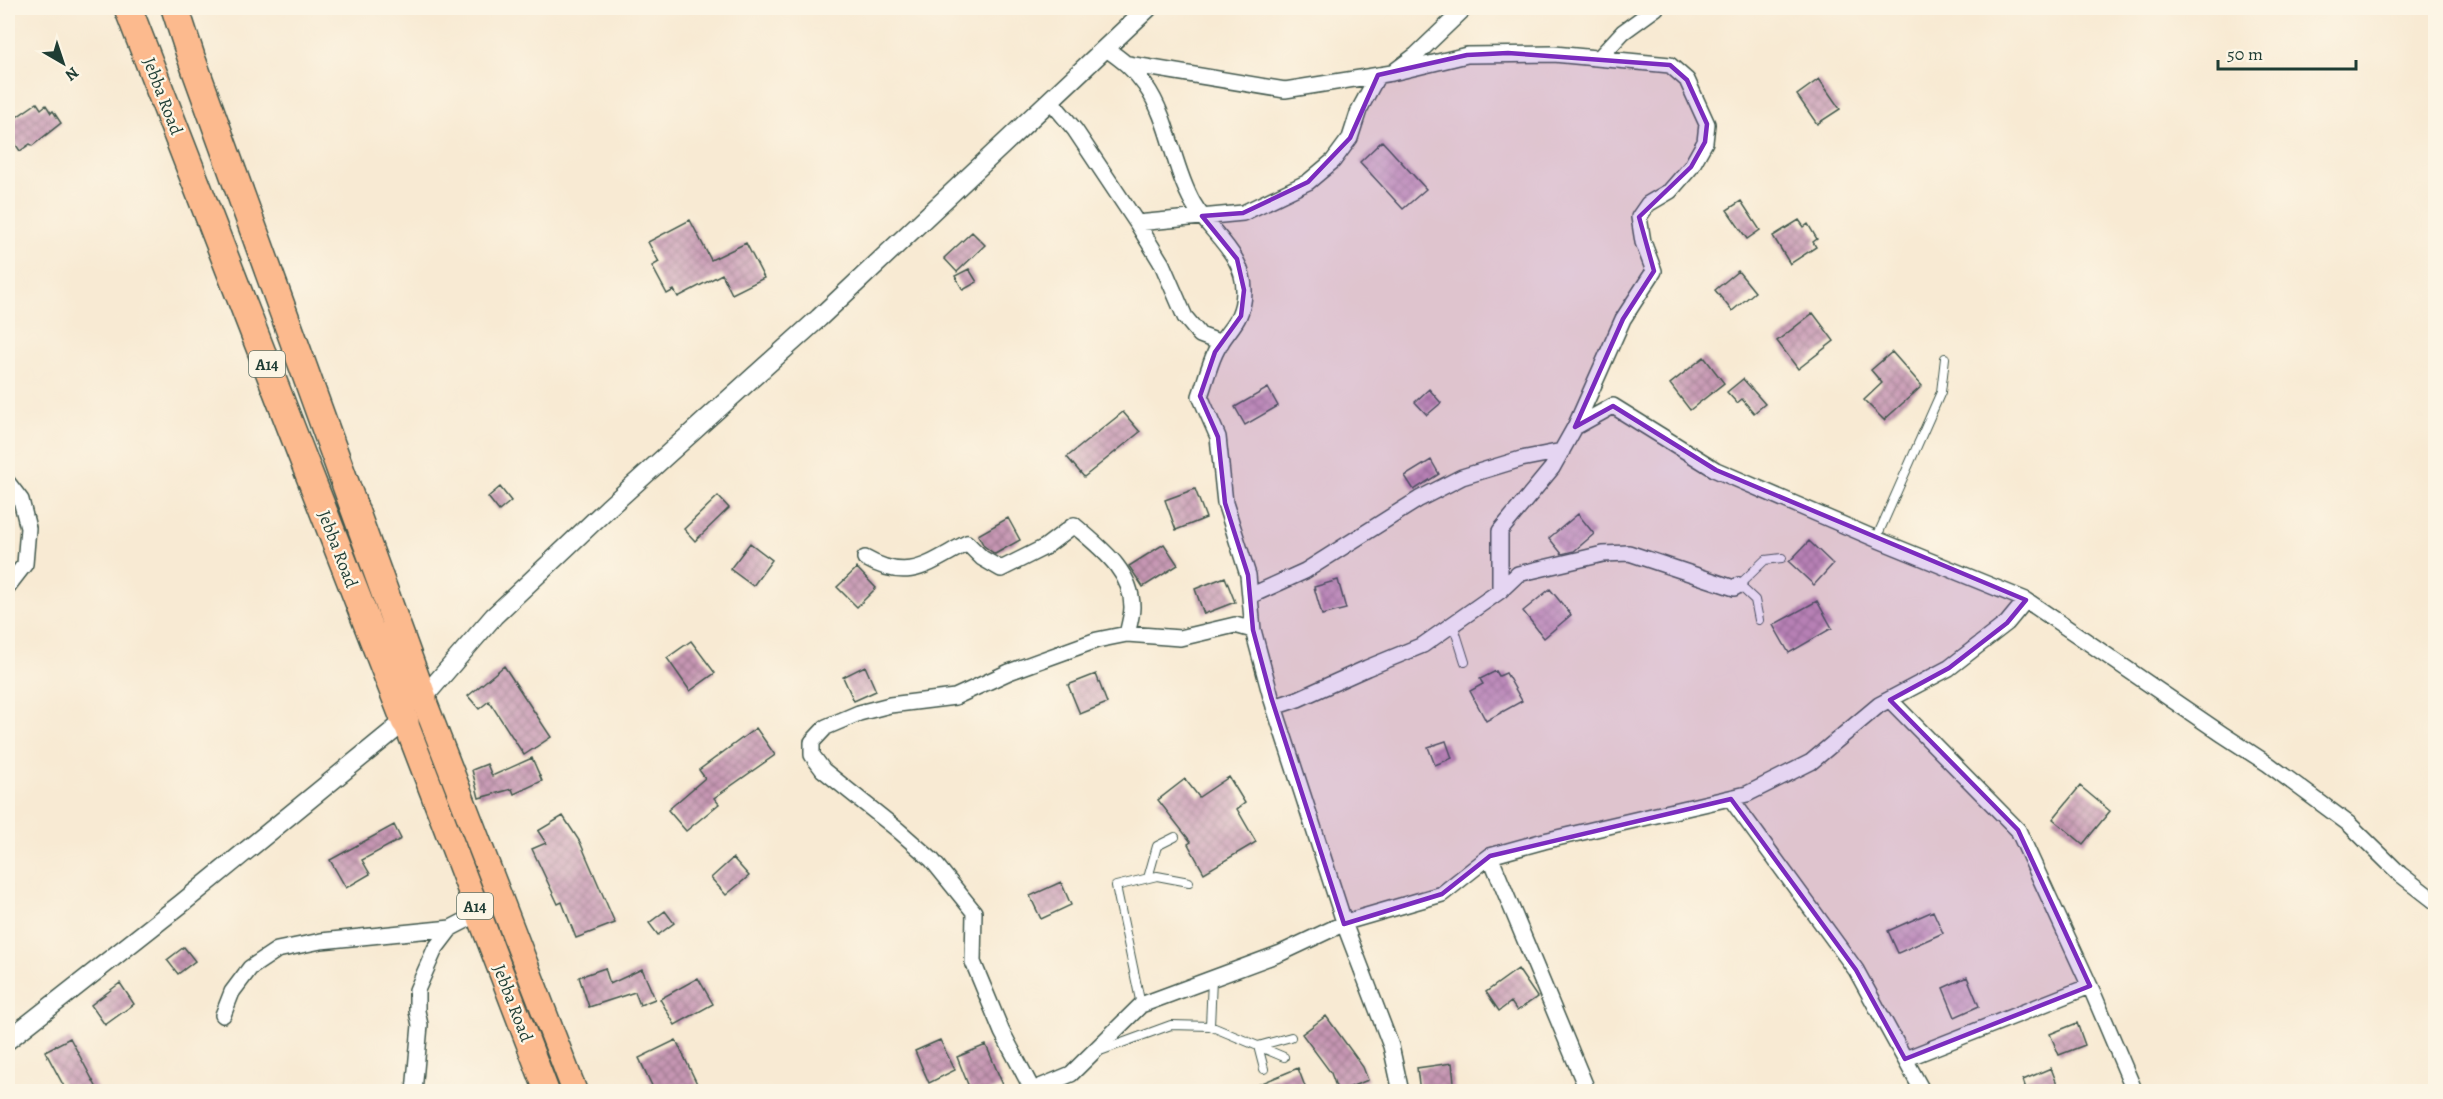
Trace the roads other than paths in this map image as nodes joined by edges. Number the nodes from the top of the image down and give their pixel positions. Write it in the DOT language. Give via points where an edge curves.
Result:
graph roads {
  1 [pos="128,8"];
  2 [pos="175,8"];
  3 [pos="1148,8"];
  4 [pos="1465,8"];
  5 [pos="1656,8"];
  6 [pos="1105,48"];
  7 [pos="1599,58"];
  8 [pos="1128,64"];
  9 [pos="1385,74"];
  10 [pos="1050,100"];
  11 [pos="1202,216"];
  12 [pos="1137,223"];
  13 [pos="1221,344"];
  14 [pos="1945,358"];
  15 [pos="1575,427"];
  16 [pos="1562,451"];
  17 [pos="8,483"];
  18 [pos="1876,539"];
  19 [pos="865,558"];
  20 [pos="1782,558"];
  21 [pos="1738,585"];
  22 [pos="8,586"];
  23 [pos="1500,591"];
  24 [pos="1250,596"];
  25 [pos="2026,600"];
  26 [pos="1759,620"];
  27 [pos="1453,624"];
  28 [pos="1253,630"];
  29 [pos="1127,634"];
  30 [pos="1465,662"];
  31 [pos="423,698"];
  32 [pos="1890,700"];
  33 [pos="1274,706"];
  34 [pos="405,721"];
  35 [pos="1731,799"];
  36 [pos="1175,837"];
  37 [pos="1490,856"];
  38 [pos="1148,878"];
  39 [pos="1189,882"];
  40 [pos="2436,902"];
  41 [pos="478,914"];
  42 [pos="1344,924"];
  43 [pos="451,928"];
  44 [pos="1212,979"];
  45 [pos="2090,986"];
  46 [pos="1141,1005"];
  47 [pos="223,1015"];
  48 [pos="1210,1026"];
  49 [pos="1291,1037"];
  50 [pos="8,1040"];
  51 [pos="1258,1046"];
  52 [pos="1090,1055"];
  53 [pos="1284,1057"];
  54 [pos="1905,1059"];
  55 [pos="1264,1069"];
  56 [pos="1030,1090"];
  57 [pos="414,1092"];
  58 [pos="547,1092"];
  59 [pos="575,1092"];
  60 [pos="1401,1092"];
  61 [pos="1588,1092"];
  62 [pos="1923,1092"];
  63 [pos="2135,1092"];
  1 -- 34 [label="highway, Jebba Road / A14"];
  2 -- 31 [label="highway, Jebba Road / A14"];
  3 -- 6 [label="street"];
  4 -- 9 [label="street" via="1416,55"];
  5 -- 7 [label="street" via="1623,32"];
  6 -- 8 [label="street"];
  6 -- 10 [label="street"];
  7 -- 9 [label="street" via="1542,53 1467,55"];
  7 -- 15 [label="street" via="1670,65 1687,80 1707,124 1705,142 1691,167 1670,191 1648,204 1639,217 1642,242 1654,271 1623,319"];
  8 -- 9 [label="street" via="1285,90"];
  8 -- 11 [label="street" via="1163,119 1177,166"];
  9 -- 11 [label="street" via="1359,110 1350,138 1333,161 1308,182 1243,213"];
  10 -- 12 [label="street" via="1075,130"];
  10 -- 31 [label="street" via="494,616"];
  11 -- 12 [label="street"];
  11 -- 13 [label="street" via="1237,259 1244,290 1241,316"];
  12 -- 13 [label="street" via="1162,264 1185,316 1200,335"];
  13 -- 24 [label="street" via="1200,396 1218,437 1225,503 1248,575"];
  14 -- 18 [label="lane" via="1941,392"];
  15 -- 16 [label="street"];
  15 -- 18 [label="street" via="1613,406 1716,470"];
  16 -- 23 [label="street" via="1500,531"];
  16 -- 24 [label="street" via="1462,477 1419,499 1305,571"];
  17 -- 22 [label="street" via="21,500 28,528 25,564"];
  18 -- 25 [label="street"];
  19 -- 29 [label="street" via="882,568 910,571 967,543 1001,569 1045,548 1074,525 1114,560 1127,584 1132,607"];
  20 -- 21 [label="lane" via="1765,560"];
  21 -- 23 [label="street" via="1734,588 1629,554 1603,554 1518,574"];
  21 -- 26 [label="lane" via="1755,600"];
  23 -- 27 [label="street"];
  24 -- 28 [label="street"];
  25 -- 32 [label="street" via="2007,623 1949,668"];
  25 -- 40 [label="street" via="2268,764 2349,824 2400,874"];
  27 -- 30 [label="lane"];
  27 -- 33 [label="street" via="1424,645"];
  28 -- 29 [label="street" via="1235,625 1180,638"];
  28 -- 33 [label="street"];
  29 -- 56 [label="street" via="1097,640 1009,672 955,697 859,713 826,727 812,742 812,755 823,770 932,860 974,912 973,962"];
  31 -- 59 [label="highway"];
  32 -- 35 [label="street" via="1811,762 1747,795"];
  32 -- 45 [label="street" via="2018,830"];
  33 -- 42 [label="street"];
  34 -- 41 [label="highway, Jebba Road / A14"];
  34 -- 50 [label="street"];
  35 -- 37 [label="street"];
  35 -- 54 [label="street" via="1856,970"];
  36 -- 38 [label="lane" via="1157,846"];
  37 -- 42 [label="street" via="1442,894"];
  37 -- 61 [label="street"];
  38 -- 39 [label="lane"];
  38 -- 46 [label="lane" via="1116,886"];
  41 -- 43 [label="street"];
  41 -- 58 [label="highway, Jebba Road / A14"];
  42 -- 44 [label="street" via="1281,954"];
  42 -- 60 [label="street" via="1390,1046"];
  43 -- 47 [label="street" via="321,941 277,950 250,968 232,992"];
  43 -- 57 [label="street" via="435,949 417,990 420,1025"];
  44 -- 46 [label="street"];
  44 -- 48 [label="lane"];
  45 -- 54 [label="street"];
  45 -- 63 [label="street"];
  46 -- 52 [label="street"];
  48 -- 51 [label="lane"];
  48 -- 52 [label="lane" via="1171,1025"];
  49 -- 51 [label="lane"];
  51 -- 53 [label="lane"];
  51 -- 55 [label="lane"];
  52 -- 56 [label="street" via="1071,1074"];
  54 -- 62 [label="street"];
}
